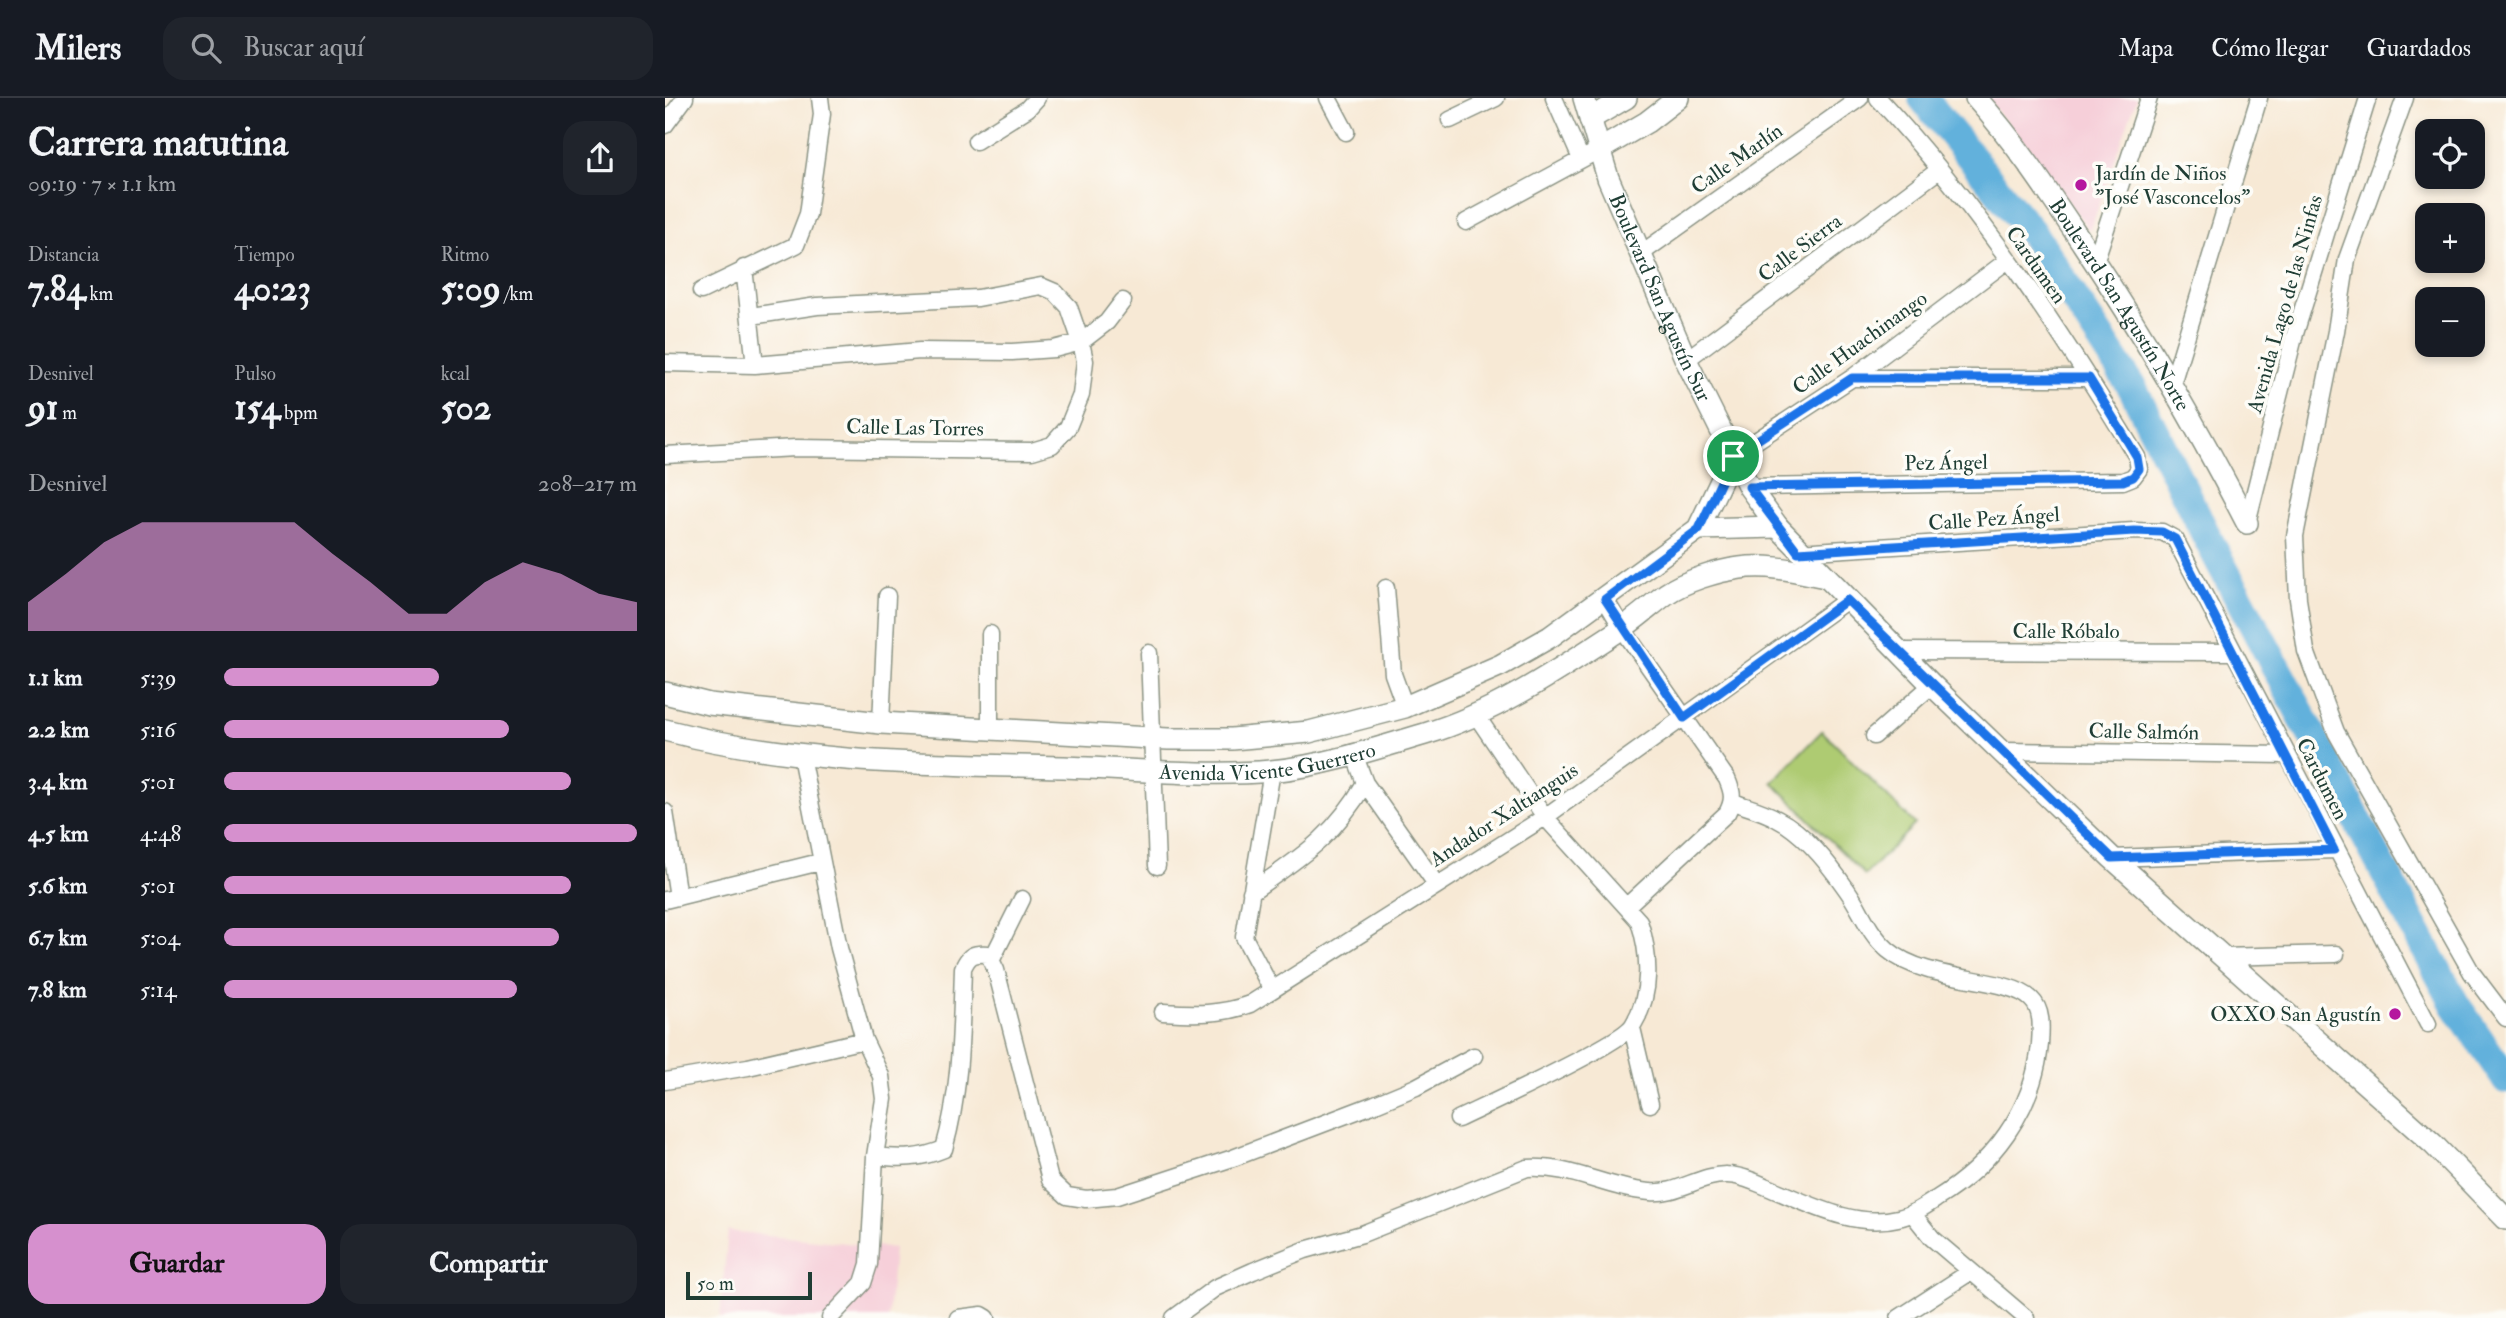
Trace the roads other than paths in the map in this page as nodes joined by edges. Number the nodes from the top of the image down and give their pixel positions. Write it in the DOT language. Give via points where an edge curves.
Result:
graph roads {
  1 [pos="685,98"];
  2 [pos="820,98"];
  3 [pos="1037,98"];
  4 [pos="1328,98"];
  5 [pos="1496,98"];
  6 [pos="1554,98"];
  7 [pos="1584,98"];
  8 [pos="1626,98"];
  9 [pos="1678,98"];
  10 [pos="1860,98"];
  11 [pos="1878,98"];
  12 [pos="1976,98"];
  13 [pos="2149,98"];
  14 [pos="2259,98"];
  15 [pos="2368,98"];
  16 [pos="2405,98"];
  17 [pos="1590,119"];
  18 [pos="667,120"];
  19 [pos="1450,120"];
  20 [pos="1346,132"];
  21 [pos="976,141"];
  22 [pos="1590,155"];
  23 [pos="1939,170"];
  24 [pos="1466,222"];
  25 [pos="1639,255"];
  26 [pos="2008,260"];
  27 [pos="2095,262"];
  28 [pos="744,268"];
  29 [pos="701,291"];
  30 [pos="1123,301"];
  31 [pos="751,316"];
  32 [pos="1081,342"];
  33 [pos="1686,360"];
  34 [pos="665,363"];
  35 [pos="755,365"];
  36 [pos="1852,378"];
  37 [pos="2089,378"];
  38 [pos="2172,384"];
  39 [pos="665,454"];
  40 [pos="1733,456"];
  41 [pos="2139,469"];
  42 [pos="1749,487"];
  43 [pos="2247,523"];
  44 [pos="1778,527"];
  45 [pos="1699,529"];
  46 [pos="1798,552"];
  47 [pos="2184,552"];
  48 [pos="1825,577"];
  49 [pos="1386,588"];
  50 [pos="887,596"];
  51 [pos="1605,599"];
  52 [pos="1847,600"];
  53 [pos="1622,628"];
  54 [pos="990,634"];
  55 [pos="1898,651"];
  56 [pos="2234,652"];
  57 [pos="1149,653"];
  58 [pos="1932,685"];
  59 [pos="665,692"];
  60 [pos="1405,707"];
  61 [pos="1476,715"];
  62 [pos="1684,718"];
  63 [pos="881,723"];
  64 [pos="665,730"];
  65 [pos="990,730"];
  66 [pos="1874,736"];
  67 [pos="1151,738"];
  68 [pos="2001,751"];
  69 [pos="1354,754"];
  70 [pos="2286,755"];
  71 [pos="801,756"];
  72 [pos="1155,770"];
  73 [pos="1272,771"];
  74 [pos="1365,783"];
  75 [pos="1733,802"];
  76 [pos="665,812"];
  77 [pos="1545,817"];
  78 [pos="2334,850"];
  79 [pos="2112,858"];
  80 [pos="820,862"];
  81 [pos="1157,866"];
  82 [pos="1436,884"];
  83 [pos="1251,892"];
  84 [pos="671,898"];
  85 [pos="1022,900"];
  86 [pos="1627,905"];
  87 [pos="2336,954"];
  88 [pos="2221,957"];
  89 [pos="992,959"];
  90 [pos="1271,988"];
  91 [pos="1163,1013"];
  92 [pos="2506,1018"];
  93 [pos="2428,1024"];
  94 [pos="1632,1028"];
  95 [pos="864,1040"];
  96 [pos="1474,1056"];
  97 [pos="665,1081"];
  98 [pos="1650,1104"];
  99 [pos="1458,1119"];
  100 [pos="875,1156"];
  101 [pos="1912,1213"];
  102 [pos="2506,1219"];
  103 [pos="1969,1272"];
  104 [pos="830,1318"];
  105 [pos="958,1318"];
  106 [pos="987,1318"];
  107 [pos="1174,1318"];
  108 [pos="1899,1318"];
  109 [pos="2026,1318"];
  1 -- 18 [label="street"];
  2 -- 28 [label="street" via="822,114 803,234 796,245"];
  3 -- 21 [label="street"];
  4 -- 20 [label="street"];
  5 -- 19 [label="street"];
  6 -- 22 [label="street"];
  7 -- 17 [label="street, Boulevard San Agustín Sur"];
  8 -- 17 [label="street"];
  9 -- 22 [label="street"];
  10 -- 25 [label="street, Calle Marlín"];
  11 -- 23 [label="street, Cardumen"];
  12 -- 27 [label="street, Boulevard San Agustín Norte" via="2034,170"];
  13 -- 27 [label="street"];
  14 -- 38 [label="street"];
  15 -- 43 [label="street, Avenida Lago de las Ninfas" via="2294,337"];
  16 -- 92 [label="street" via="2347,259 2295,536 2298,599 2306,651 2336,732 2472,973"];
  17 -- 22 [label="street, Boulevard San Agustín Sur"];
  22 -- 24 [label="street"];
  22 -- 25 [label="street, Boulevard San Agustín Sur"];
  23 -- 26 [label="street, Cardumen"];
  23 -- 33 [label="street, Calle Sierra"];
  25 -- 33 [label="street, Boulevard San Agustín Sur"];
  26 -- 36 [label="street, Calle Huachinango"];
  26 -- 37 [label="street, Cardumen"];
  27 -- 38 [label="street, Boulevard San Agustín Norte"];
  28 -- 29 [label="street"];
  28 -- 31 [label="street"];
  30 -- 32 [label="street" via="1107,322"];
  31 -- 32 [label="street, Calle Las Torres" via="817,306 968,299 1041,286 1055,292 1069,307"];
  31 -- 35 [label="street"];
  32 -- 35 [label="street" via="1013,352 920,351"];
  32 -- 39 [label="street, Calle Las Torres" via="1085,361 1081,395 1068,427 1052,445 1032,451 796,448"];
  33 -- 40 [label="street, Boulevard San Agustín Sur"];
  34 -- 35 [label="street"];
  36 -- 37 [label="street"];
  36 -- 40 [label="street, Calle Huachinango"];
  37 -- 41 [label="street, Cardumen" via="2137,457"];
  38 -- 43 [label="street, Boulevard San Agustín Norte"];
  40 -- 42 [label="street, Boulevard San Agustín Sur"];
  40 -- 45 [label="street, Avenida Vicente Guerrero"];
  41 -- 42 [label="street, Pez Ángel" via="2123,481"];
  42 -- 44 [label="street, Boulevard San Agustín Sur"];
  44 -- 45 [label="street"];
  44 -- 46 [label="street, Boulevard San Agustín Sur"];
  45 -- 51 [label="street, Avenida Vicente Guerrero"];
  46 -- 47 [label="street, Calle Pez Ángel" via="2134,531 2162,532 2175,539"];
  46 -- 48 [label="street, Boulevard San Agustín Sur"];
  47 -- 56 [label="street, Cardumen"];
  48 -- 52 [label="street, Boulevard San Agustín Sur"];
  48 -- 53 [label="street, Avenida Vicente Guerrero" via="1776,567 1740,568 1669,592"];
  49 -- 60 [label="street" via="1393,674"];
  50 -- 63 [label="street"];
  51 -- 53 [label="street"];
  51 -- 60 [label="street, Avenida Vicente Guerrero" via="1501,665"];
  52 -- 55 [label="street, Boulevard San Agustín Sur"];
  52 -- 62 [label="street, Andador Xaltianguis"];
  53 -- 61 [label="street, Avenida Vicente Guerrero" via="1537,683"];
  53 -- 62 [label="street"];
  54 -- 65 [label="street"];
  55 -- 56 [label="street, Calle Róbalo"];
  55 -- 58 [label="street, Boulevard San Agustín Sur"];
  56 -- 70 [label="street, Cardumen"];
  57 -- 67 [label="street"];
  58 -- 66 [label="street"];
  58 -- 68 [label="street, Boulevard San Agustín Sur"];
  59 -- 63 [label="street, Avenida Vicente Guerrero" via="709,704"];
  60 -- 67 [label="street, Avenida Vicente Guerrero" via="1310,732 1232,739"];
  61 -- 69 [label="street, Avenida Vicente Guerrero"];
  61 -- 77 [label="street"];
  62 -- 75 [label="street" via="1727,779"];
  62 -- 77 [label="street, Andador Xaltianguis"];
  63 -- 65 [label="street, Avenida Vicente Guerrero"];
  64 -- 71 [label="street, Avenida Vicente Guerrero"];
  65 -- 67 [label="street, Avenida Vicente Guerrero"];
  67 -- 72 [label="street"];
  68 -- 70 [label="street, Calle Salmón"];
  68 -- 79 [label="street, Boulevard San Agustín Sur"];
  69 -- 73 [label="street, Avenida Vicente Guerrero"];
  69 -- 74 [label="street"];
  70 -- 78 [label="street, Cardumen"];
  71 -- 72 [label="street, Avenida Vicente Guerrero"];
  71 -- 80 [label="street"];
  72 -- 73 [label="street, Avenida Vicente Guerrero"];
  72 -- 81 [label="street"];
  73 -- 83 [label="street"];
  74 -- 82 [label="street"];
  74 -- 83 [label="street" via="1337,827"];
  75 -- 86 [label="street" via="1727,813"];
  75 -- 101 [label="street" via="1778,819 1810,844 1848,891 1866,927 1889,951 1919,969 2029,996 2037,1006 2042,1026 2033,1083 2016,1122 1956,1187"];
  76 -- 84 [label="street"];
  77 -- 82 [label="street, Andador Xaltianguis"];
  77 -- 86 [label="street"];
  78 -- 79 [label="street"];
  78 -- 93 [label="street, Cardumen"];
  79 -- 88 [label="street, Boulevard San Agustín Sur"];
  80 -- 84 [label="street"];
  80 -- 95 [label="street"];
  82 -- 90 [label="street, Andador Xaltianguis"];
  83 -- 90 [label="street" via="1244,937"];
  85 -- 89 [label="street"];
  86 -- 94 [label="street" via="1639,920 1645,939 1648,976"];
  87 -- 88 [label="street"];
  88 -- 102 [label="street, Boulevard San Agustín Sur" via="2433,1144"];
  89 -- 96 [label="street" via="1050,1180 1067,1196 1117,1196 1202,1168 1375,1104"];
  89 -- 100 [label="street" via="975,953 963,968 960,1060 944,1149 906,1159"];
  90 -- 91 [label="street, Andador Xaltianguis" via="1250,1004 1228,1012"];
  94 -- 98 [label="street"];
  94 -- 99 [label="street"];
  95 -- 97 [label="street"];
  95 -- 100 [label="street" via="881,1076 884,1099"];
  100 -- 104 [label="street" via="869,1264 863,1283"];
  101 -- 103 [label="street"];
  101 -- 107 [label="street" via="1867,1222 1726,1174 1651,1193 1549,1166 1527,1168 1362,1234 1253,1271 1215,1288"];
  103 -- 108 [label="street"];
  103 -- 109 [label="street"];
  105 -- 106 [label="street"];
}
